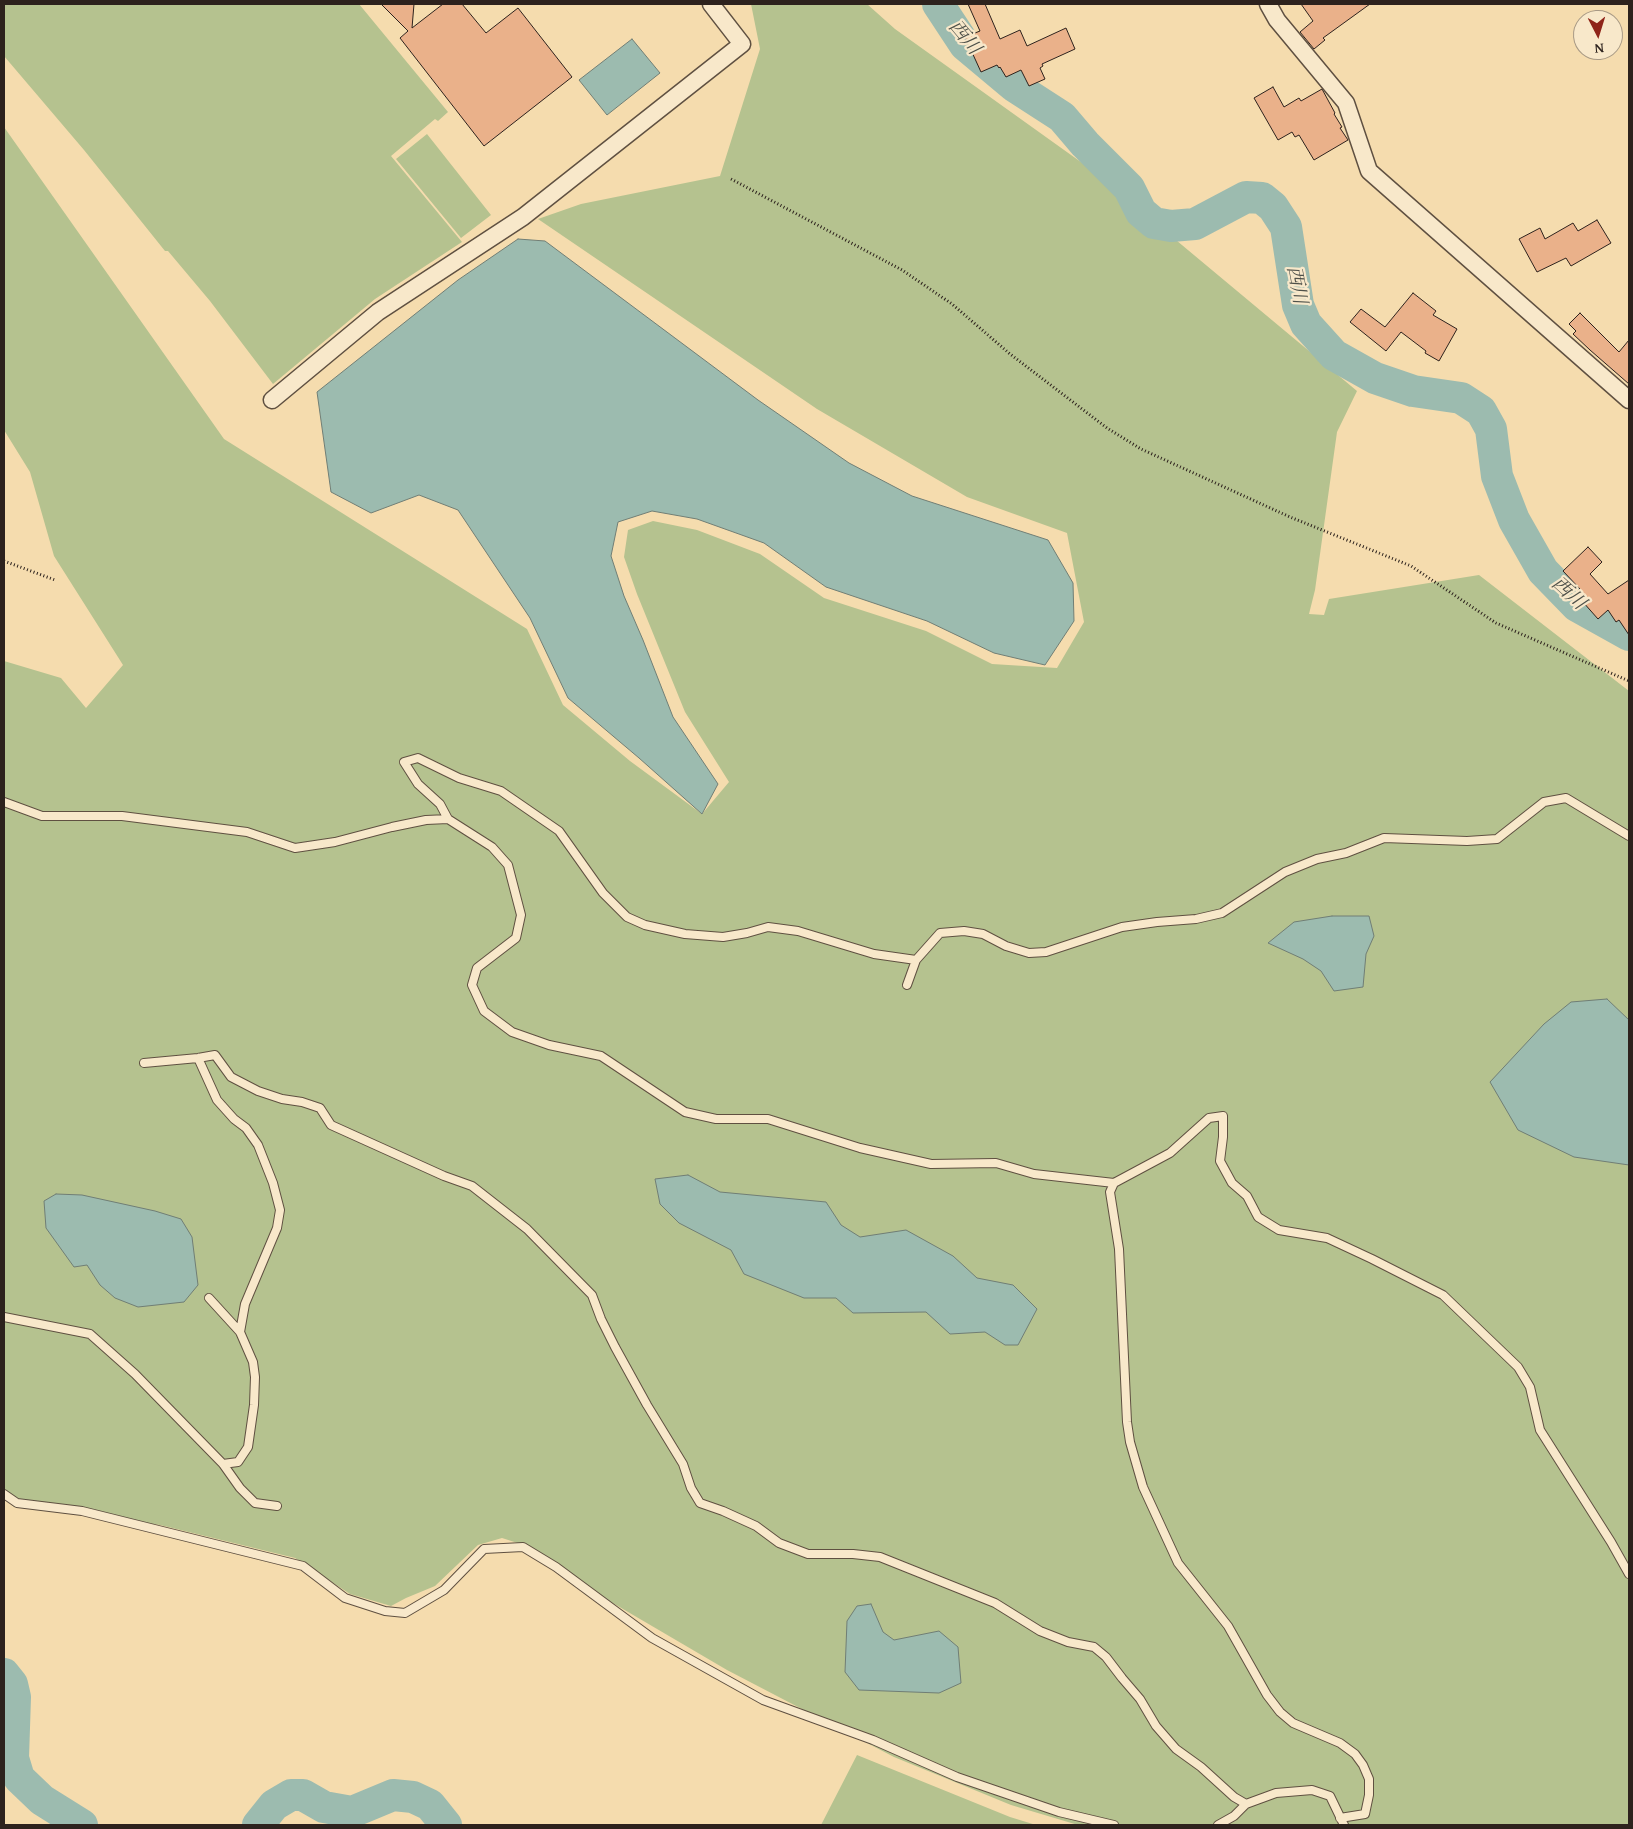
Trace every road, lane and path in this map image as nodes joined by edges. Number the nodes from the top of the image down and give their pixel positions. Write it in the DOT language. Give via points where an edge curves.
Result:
graph roads {
  1 [pos="711,4"];
  2 [pos="1268,4"];
  3 [pos="731,179"];
  4 [pos="272,400"];
  5 [pos="1629,400"];
  6 [pos="4,561"];
  7 [pos="55,580"];
  8 [pos="1629,681"];
  9 [pos="4,802"];
  10 [pos="448,819"];
  11 [pos="1629,836"];
  12 [pos="916,960"];
  13 [pos="907,985"];
  14 [pos="198,1058"];
  15 [pos="144,1063"];
  16 [pos="1114,1183"];
  17 [pos="209,1298"];
  18 [pos="4,1318"];
  19 [pos="240,1332"];
  20 [pos="222,1464"];
  21 [pos="4,1494"];
  22 [pos="277,1506"];
  23 [pos="1629,1574"];
  24 [pos="1246,1804"];
  25 [pos="1342,1822"];
  26 [pos="1114,1825"];
  27 [pos="1218,1825"];
  1 -- 4 [label="street" via="742,44 523,217 378,312"];
  2 -- 5 [label="street" via="1277,20 1346,103 1369,171"];
  3 -- 8 [label="path" via="902,270 952,304 1010,354 1108,428 1141,449 1290,517 1410,566 1496,623"];
  6 -- 7 [label="path"];
  9 -- 10 [label="lane" via="42,816 122,816 247,832 295,848 426,820"];
  10 -- 12 [label="lane" via="440,804 418,784 404,762 418,758 459,778 501,792 558,831 603,893 627,917 645,925 685,934 723,937 768,927 798,931 874,954"];
  10 -- 16 [label="lane" via="492,848 508,866 521,915 516,938 477,968 472,986 484,1011 512,1032 549,1045 601,1056 685,1112 716,1118 768,1119 860,1148 931,1164 996,1164 1034,1174"];
  11 -- 12 [label="lane" via="1566,798 1544,802 1497,838 1467,841 1384,838 1346,853 1317,859 1285,872 1222,913 1122,927 1046,952 1028,953 983,934 964,930 940,933"];
  12 -- 13 [label="lane"];
  14 -- 15 [label="lane"];
  14 -- 19 [label="lane" via="217,1100 258,1144 280,1210 277,1228 245,1304"];
  14 -- 24 [label="lane" via="216,1055 231,1077 258,1091 320,1108 331,1124 472,1186 527,1229 592,1295 601,1319 683,1464 700,1503 756,1526 778,1543 808,1554 880,1557 995,1603 1040,1631 1068,1642 1094,1646 1106,1656 1176,1749"];
  16 -- 23 [label="lane" via="1170,1153 1209,1118 1223,1116 1220,1161 1232,1183 1247,1196 1258,1217 1279,1230 1327,1238 1443,1295 1518,1367 1530,1387 1540,1430"];
  16 -- 25 [label="lane" via="1110,1192 1119,1249 1127,1422 1143,1487 1178,1563 1228,1626 1280,1712 1293,1723 1340,1743 1363,1765 1369,1779 1365,1814"];
  17 -- 19 [label="lane"];
  18 -- 20 [label="lane" via="90,1334 135,1374"];
  19 -- 20 [label="lane" via="253,1362 248,1447 238,1462"];
  20 -- 22 [label="lane" via="255,1503"];
  21 -- 26 [label="lane" via="17,1503 82,1511 303,1566 345,1598 405,1613 444,1590 484,1549 523,1547 652,1638 763,1700 873,1740 957,1777 1059,1812"];
  24 -- 25 [label="lane" via="1276,1794 1312,1790 1330,1796"];
  24 -- 27 [label="lane"];
}
